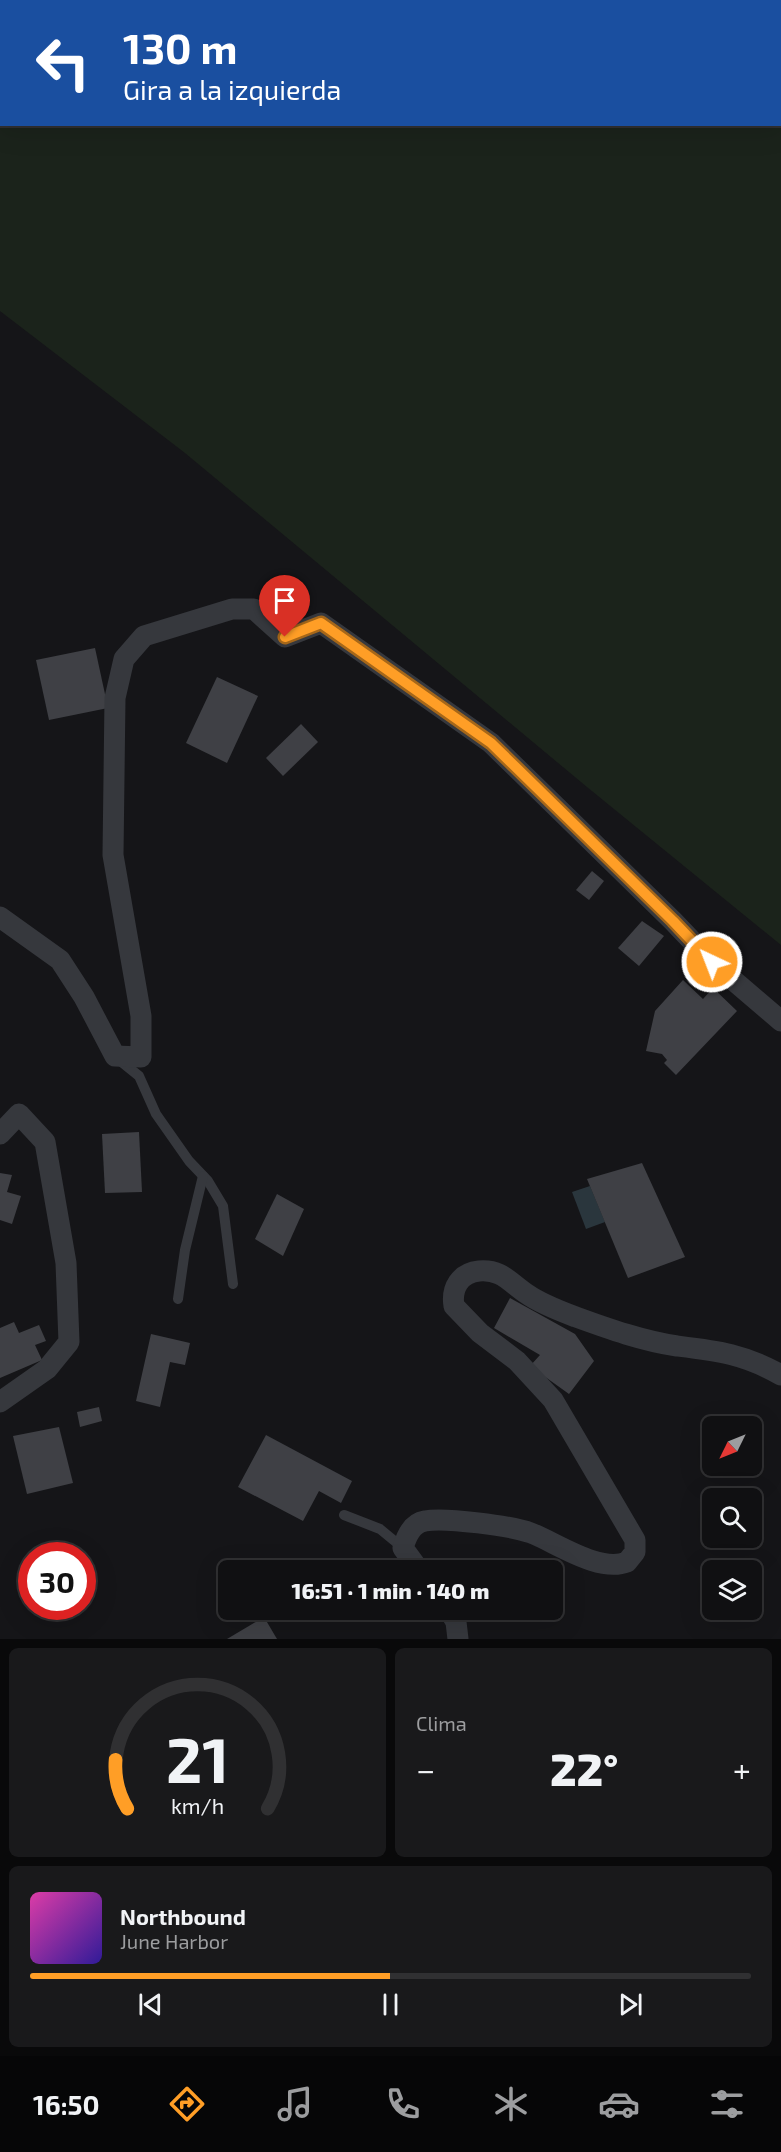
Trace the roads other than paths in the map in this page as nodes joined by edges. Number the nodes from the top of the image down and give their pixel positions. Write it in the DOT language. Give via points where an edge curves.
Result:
graph roads {
  1 [pos="0,916"];
  2 [pos="781,1021"];
  3 [pos="115,1056"];
  4 [pos="0,1134"];
  5 [pos="203,1176"];
  6 [pos="233,1284"];
  7 [pos="178,1299"];
  8 [pos="781,1375"];
  9 [pos="0,1402"];
  10 [pos="344,1515"];
  11 [pos="403,1548"];
  12 [pos="412,1560"];
  13 [pos="454,1620"];
  14 [pos="458,1639"];
  1 -- 3 [label="street" via="60,960"];
  2 -- 3 [label="street" via="712,962 491,743 321,623 285,637 254,609 232,609 144,636 124,659 115,698 113,855 141,1016 141,1057"];
  3 -- 5 [label="lane" via="139,1076 156,1114"];
  4 -- 9 [label="street" via="19,1114 45,1142 66,1263 69,1342 47,1369"];
  5 -- 6 [label="lane" via="223,1206"];
  5 -- 7 [label="lane"];
  8 -- 11 [label="street" via="740,1355 678,1346 604,1327 525,1293 499,1274 469,1273 454,1289 454,1306 480,1333 517,1361 553,1400 635,1540 635,1552 627,1562 616,1564 587,1559 530,1532 441,1521 418,1524"];
  10 -- 11 [label="lane" via="380,1529"];
  11 -- 12 [label="street"];
  13 -- 14 [label="street"];
}
